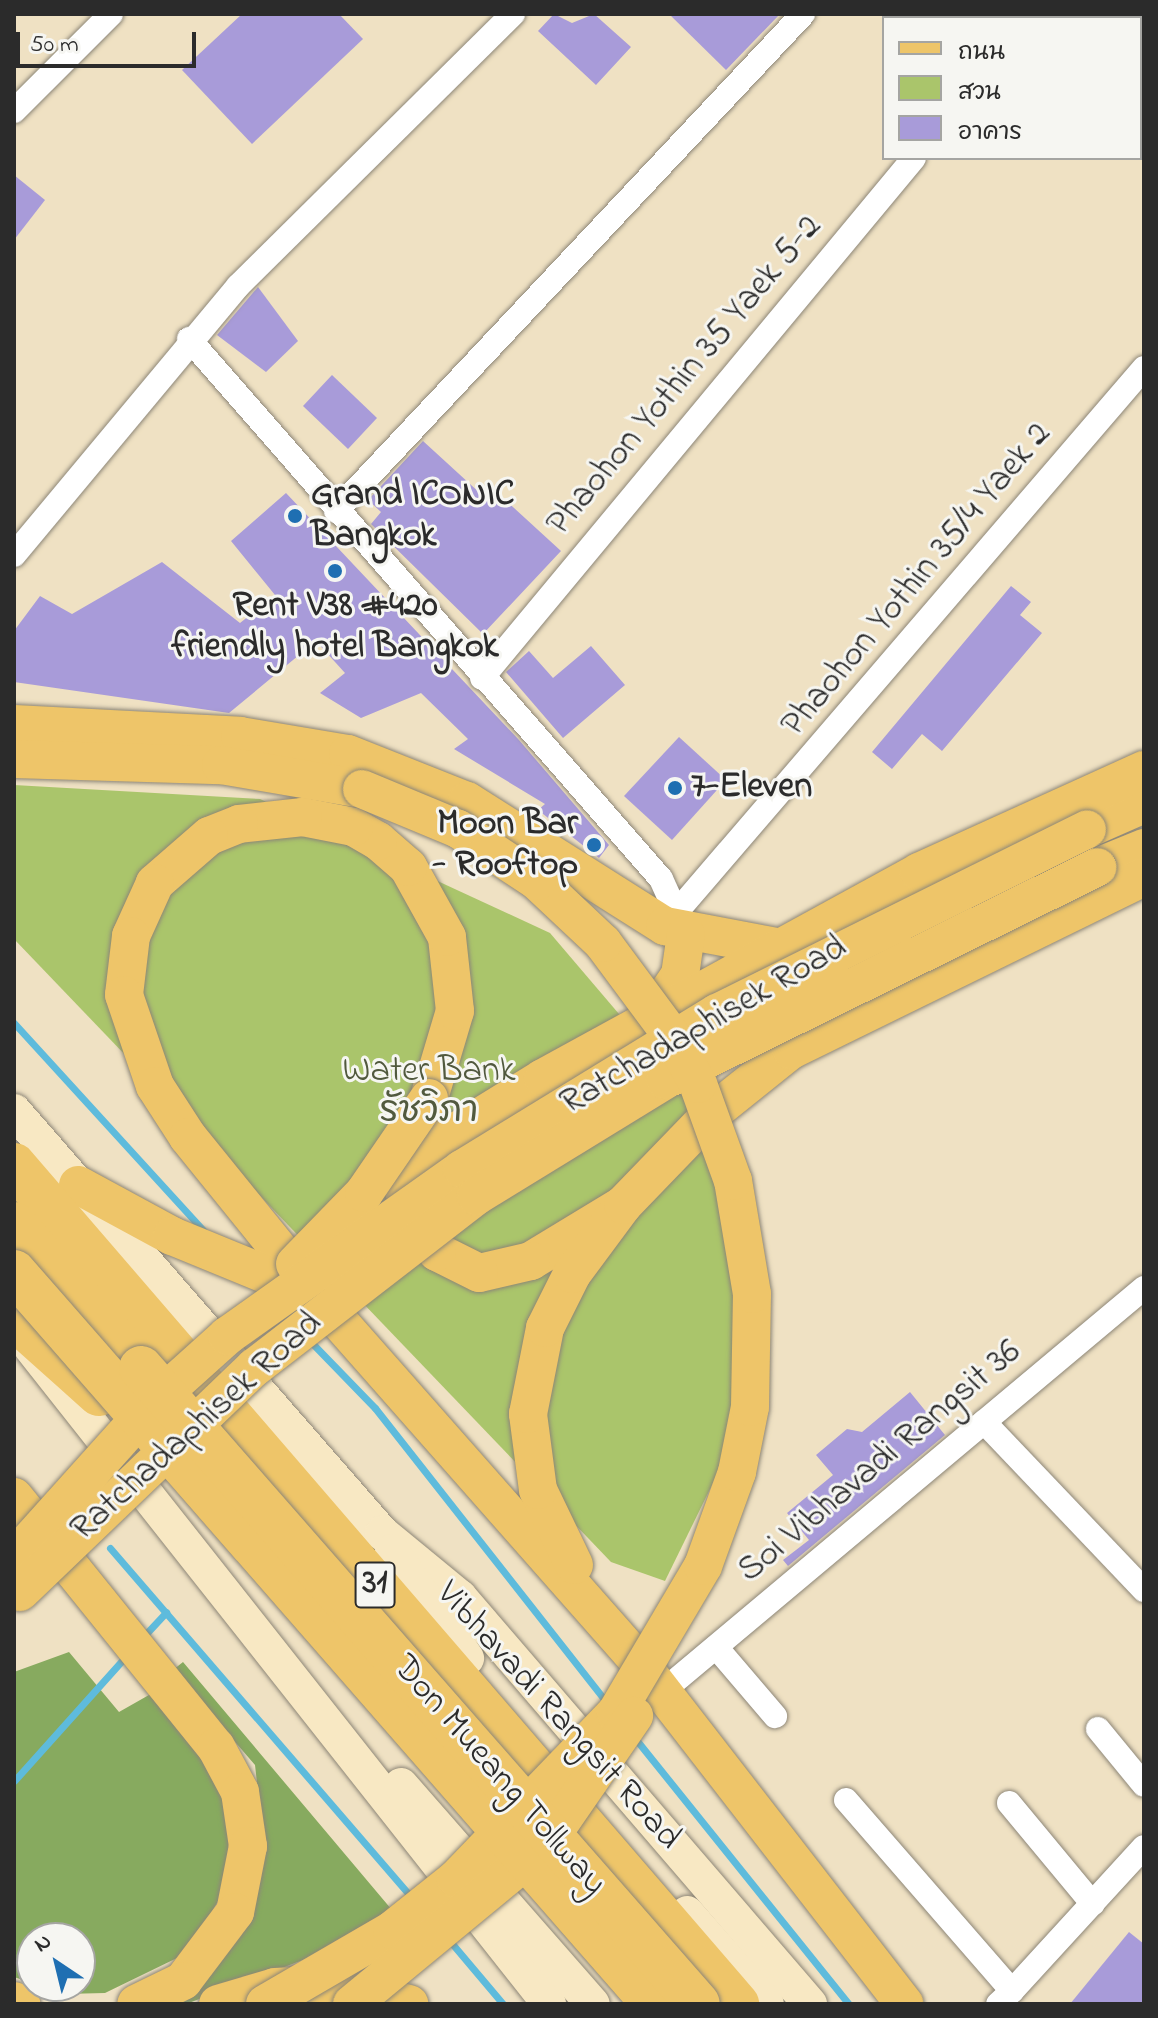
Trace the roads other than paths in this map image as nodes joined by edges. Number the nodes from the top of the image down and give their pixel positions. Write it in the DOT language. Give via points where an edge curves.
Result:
graph roads {
  1 [pos="111,14"];
  2 [pos="513,14"];
  3 [pos="803,14"];
  4 [pos="14,111"];
  5 [pos="912,160"];
  6 [pos="189,339"];
  7 [pos="1144,368"];
  8 [pos="336,511"];
  9 [pos="14,555"];
  10 [pos="482,678"];
  11 [pos="14,724"];
  12 [pos="14,759"];
  13 [pos="1144,770"];
  14 [pos="1144,804"];
  15 [pos="1144,848"];
  16 [pos="1144,877"];
  17 [pos="683,921"];
  18 [pos="776,947"];
  19 [pos="647,1021"];
  20 [pos="14,1111"];
  21 [pos="14,1165"];
  22 [pos="78,1185"];
  23 [pos="623,1205"];
  24 [pos="14,1224"];
  25 [pos="14,1272"];
  26 [pos="1144,1288"];
  27 [pos="321,1301"];
  28 [pos="14,1320"];
  29 [pos="227,1336"];
  30 [pos="984,1422"];
  31 [pos="14,1497"];
  32 [pos="382,1533"];
  33 [pos="14,1550"];
  34 [pos="75,1570"];
  35 [pos="16,1589"];
  36 [pos="1144,1590"];
  37 [pos="716,1647"];
  38 [pos="648,1673"];
  39 [pos="319,1705"];
  40 [pos="775,1716"];
  41 [pos="1098,1729"];
  42 [pos="1144,1785"];
  43 [pos="846,1800"];
  44 [pos="1009,1803"];
  45 [pos="1144,1847"];
  46 [pos="1093,1904"];
  47 [pos="1005,1997"];
  48 [pos="14,2001"];
  49 [pos="21,2004"];
  50 [pos="136,2004"];
  51 [pos="218,2004"];
  52 [pos="265,2004"];
  53 [pos="352,2004"];
  54 [pos="409,2004"];
  55 [pos="549,2004"];
  56 [pos="593,2004"];
  57 [pos="626,2004"];
  58 [pos="654,2004"];
  59 [pos="698,2004"];
  60 [pos="737,2004"];
  61 [pos="767,2004"];
  62 [pos="810,2004"];
  63 [pos="904,2004"];
  1 -- 4 [label="street"];
  2 -- 6 [label="street"];
  3 -- 8 [label="street"];
  5 -- 10 [label="street, Phaohon Yothin 35 Yaek 5-2"];
  6 -- 8 [label="street"];
  6 -- 9 [label="street"];
  7 -- 17 [label="street, Phaohon Yothin 35/4 Yaek 2"];
  8 -- 10 [label="street"];
  10 -- 17 [label="street"];
  11 -- 17 [label="main road" via="240,736 348,754 467,801 645,917"];
  12 -- 38 [label="main road, bridge" via="247,768 406,802 496,850 573,912 669,1032 719,1135 752,1294 750,1407 721,1523"];
  13 -- 18 [label="main road"];
  14 -- 29 [label="main road, Ratchadaphisek Road, bridge" via="910,912 648,1052 437,1186"];
  15 -- 35 [label="main road, Ratchadaphisek Road, bridge" via="665,1080 476,1196 255,1367"];
  16 -- 23 [label="main road" via="791,1050 711,1114"];
  17 -- 18 [label="main road"];
  17 -- 19 [label="main road" via="674,992"];
  18 -- 19 [label="main road"];
  19 -- 23 [label="main road" via="436,1143 412,1166 404,1191 437,1252 479,1273 531,1261"];
  20 -- 22 [label="main road, Vibhavadi Rangsit Road / 31"];
  21 -- 60 [label="highway, Vibhavadi Rangsit Road / 31"];
  22 -- 27 [label="main road"];
  22 -- 32 [label="main road, Vibhavadi Rangsit Road / 31"];
  23 -- 38 [label="main road" via="572,1274 545,1328 528,1414 538,1490 562,1546"];
  24 -- 59 [label="highway, Don Mueang Tollway / 31, bridge"];
  25 -- 58 [label="highway, Don Mueang Tollway / 31, bridge"];
  26 -- 30 [label="street, Soi Vibhavadi Rangsit 36"];
  27 -- 29 [label="main road, bridge" via="155,1086 127,1018 124,966 142,905 181,856 239,824 303,817 354,827 408,867 439,914 454,970 455,1011 429,1098 364,1193"];
  27 -- 38 [label="main road"];
  28 -- 39 [label="main road, 31" via="71,1406"];
  28 -- 57 [label="highway, 31" via="83,1376"];
  29 -- 35 [label="main road, Ratchadaphisek Road, bridge" via="156,1400"];
  30 -- 36 [label="street"];
  30 -- 37 [label="street, Soi Vibhavadi Rangsit 36"];
  31 -- 34 [label="main road"];
  32 -- 61 [label="main road" via="447,1634"];
  32 -- 62 [label="main road, Vibhavadi Rangsit Road / 31" via="460,1597"];
  33 -- 34 [label="main road"];
  34 -- 50 [label="main road" via="230,1769 243,1803 248,1846 235,1912 183,1981"];
  37 -- 38 [label="street, Soi Vibhavadi Rangsit 36"];
  37 -- 40 [label="street"];
  38 -- 52 [label="main road, bridge" via="519,1821 456,1879 379,1938"];
  38 -- 53 [label="main road, bridge" via="619,1745 545,1845"];
  38 -- 63 [label="main road"];
  39 -- 55 [label="main road, 31"];
  39 -- 56 [label="main road" via="426,1811"];
  41 -- 42 [label="street"];
  43 -- 47 [label="street"];
  44 -- 46 [label="street"];
  45 -- 46 [label="street"];
  46 -- 47 [label="street"];
  48 -- 49 [label="main road"];
  51 -- 54 [label="main road" via="275,1987 331,1984"];
}
